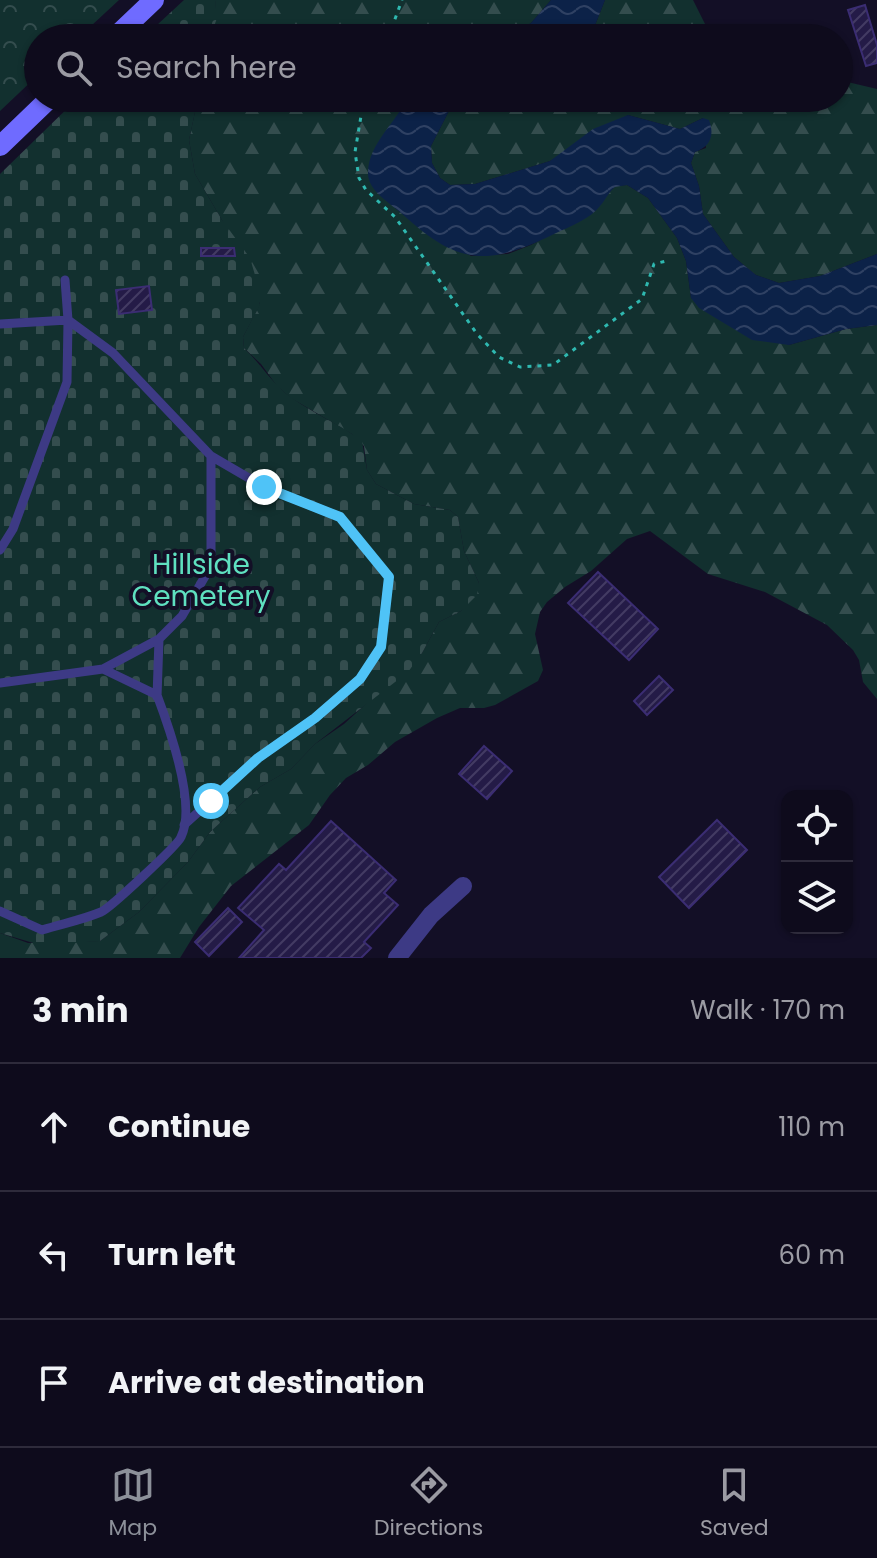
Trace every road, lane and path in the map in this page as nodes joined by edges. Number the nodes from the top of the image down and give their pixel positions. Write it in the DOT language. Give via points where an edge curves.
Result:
graph roads {
  1 [pos="154,0"];
  2 [pos="402,0"];
  3 [pos="129,24"];
  4 [pos="393,24"];
  5 [pos="35,112"];
  6 [pos="362,112"];
  7 [pos="0,146"];
  8 [pos="666,261"];
  9 [pos="65,280"];
  10 [pos="68,320"];
  11 [pos="0,324"];
  12 [pos="211,456"];
  13 [pos="0,550"];
  14 [pos="159,639"];
  15 [pos="103,669"];
  16 [pos="0,683"];
  17 [pos="157,697"];
  18 [pos="184,825"];
  19 [pos="463,886"];
  20 [pos="0,911"];
  21 [pos="397,958"];
  1 -- 3 [label="main road"];
  2 -- 4 [label="path"];
  5 -- 7 [label="main road"];
  6 -- 8 [label="path" via="355,152 359,178 395,217 499,357 520,367 553,365 642,299 654,264"];
  9 -- 10 [label="lane"];
  10 -- 11 [label="lane"];
  10 -- 12 [label="lane" via="113,353"];
  10 -- 13 [label="lane" via="67,382 13,529"];
  12 -- 14 [label="lane" via="211,566 182,616"];
  12 -- 18 [label="lane" via="264,487 340,517 389,577 381,647 360,679 258,758"];
  14 -- 15 [label="lane"];
  14 -- 17 [label="lane"];
  15 -- 16 [label="lane"];
  15 -- 17 [label="lane"];
  17 -- 18 [label="lane" via="180,766"];
  18 -- 20 [label="lane" via="181,838 103,911 42,930"];
  19 -- 21 [label="street"];
}
